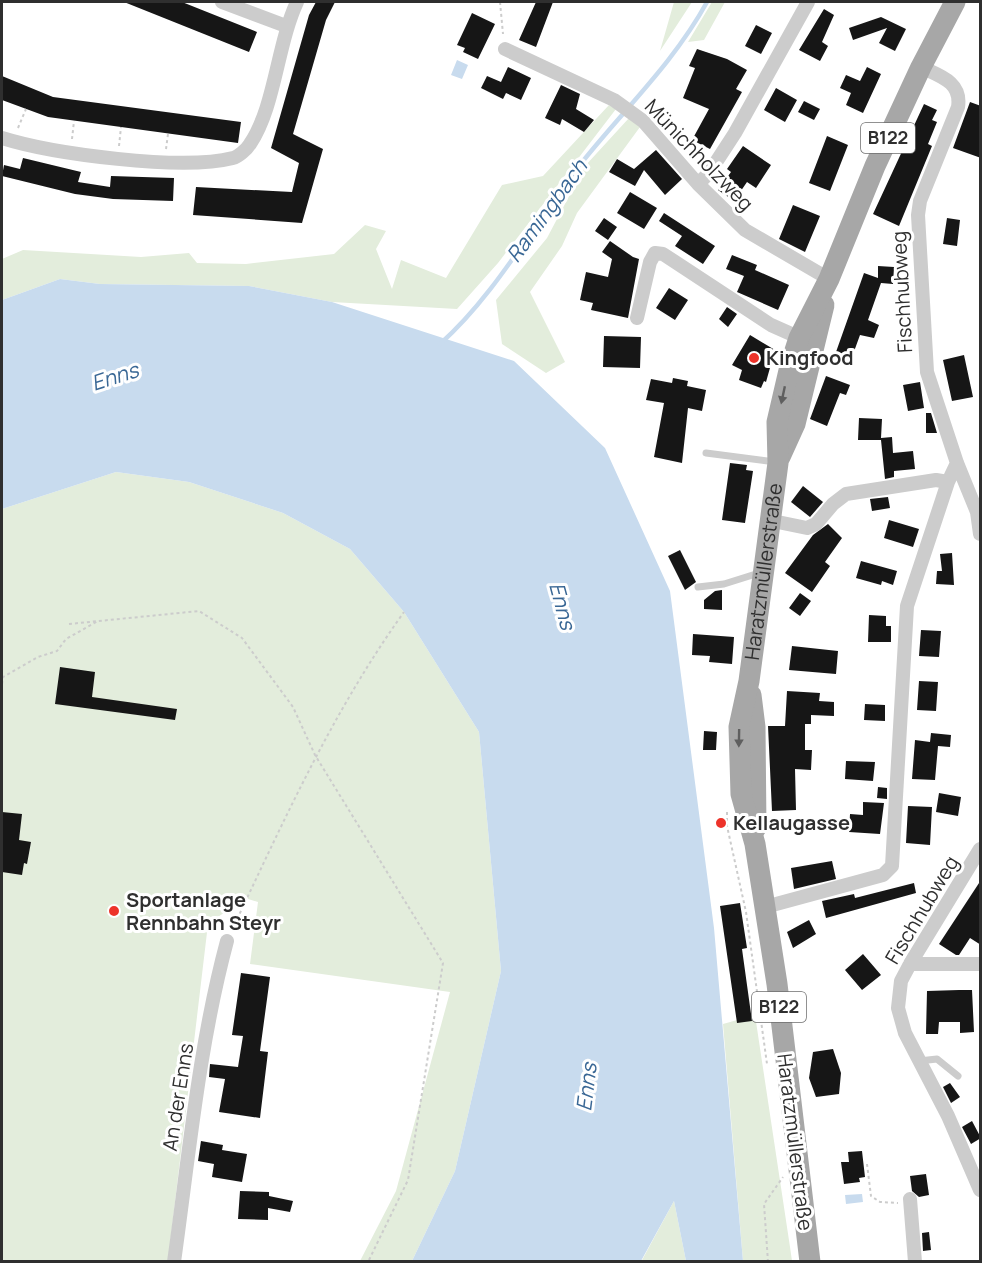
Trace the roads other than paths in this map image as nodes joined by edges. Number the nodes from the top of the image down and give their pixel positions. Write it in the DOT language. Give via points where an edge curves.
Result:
graph roads {
  1 [pos="222,2"];
  2 [pos="297,2"];
  3 [pos="808,2"];
  4 [pos="956,2"];
  5 [pos="286,26"];
  6 [pos="505,49"];
  7 [pos="921,67"];
  8 [pos="7,139"];
  9 [pos="698,184"];
  10 [pos="829,279"];
  11 [pos="637,318"];
  12 [pos="807,341"];
  13 [pos="706,453"];
  14 [pos="778,463"];
  15 [pos="957,463"];
  16 [pos="948,482"];
  17 [pos="768,520"];
  18 [pos="981,534"];
  19 [pos="762,572"];
  20 [pos="698,587"];
  21 [pos="981,849"];
  22 [pos="765,907"];
  23 [pos="227,941"];
  24 [pos="910,964"];
  25 [pos="981,964"];
  26 [pos="919,1061"];
  27 [pos="958,1076"];
  28 [pos="981,1190"];
  29 [pos="910,1202"];
  30 [pos="174,1262"];
  31 [pos="810,1262"];
  32 [pos="915,1262"];
  1 -- 5 [label="street"];
  2 -- 5 [label="street"];
  3 -- 9 [label="street" via="735,133"];
  4 -- 7 [label="main road, Haratzmüllerstraße / B122"];
  5 -- 8 [label="street" via="263,118 250,146 235,158 191,162 118,158"];
  6 -- 9 [label="street, Münichholzweg" via="614,100 643,121"];
  7 -- 10 [label="main road, Haratzmüllerstraße / B122"];
  7 -- 15 [label="street, Fischhubweg" via="950,81 959,97 918,215 927,372"];
  9 -- 10 [label="street, Münichholzweg" via="745,230"];
  10 -- 12 [label="main road, Haratzmüllerstraße / B122"];
  11 -- 12 [label="street" via="650,262 655,253 663,254 771,326"];
  12 -- 14 [label="main road, Haratzmüllerstraße / B122" via="795,424"];
  13 -- 14 [label="lane"];
  14 -- 17 [label="main road, Haratzmüllerstraße / B122"];
  15 -- 16 [label="street"];
  15 -- 18 [label="street, Fischhubweg" via="977,512"];
  16 -- 17 [label="street" via="936,480 846,494 807,528"];
  16 -- 22 [label="street" via="907,606 892,866 883,875"];
  17 -- 19 [label="main road, Haratzmüllerstraße / B122"];
  19 -- 20 [label="lane" via="724,584"];
  19 -- 22 [label="main road, Haratzmüllerstraße / B122" via="750,681 739,727 739,762 741,794 755,844"];
  21 -- 24 [label="street, Fischhubweg"];
  22 -- 31 [label="main road, Haratzmüllerstraße / B122"];
  23 -- 30 [label="street, An der Enns" via="191,1133"];
  24 -- 25 [label="street"];
  24 -- 26 [label="street, Fischhubweg" via="901,981 898,1008"];
  26 -- 27 [label="lane" via="937,1059"];
  26 -- 28 [label="street, Fischhubweg"];
  29 -- 32 [label="street"];
}
